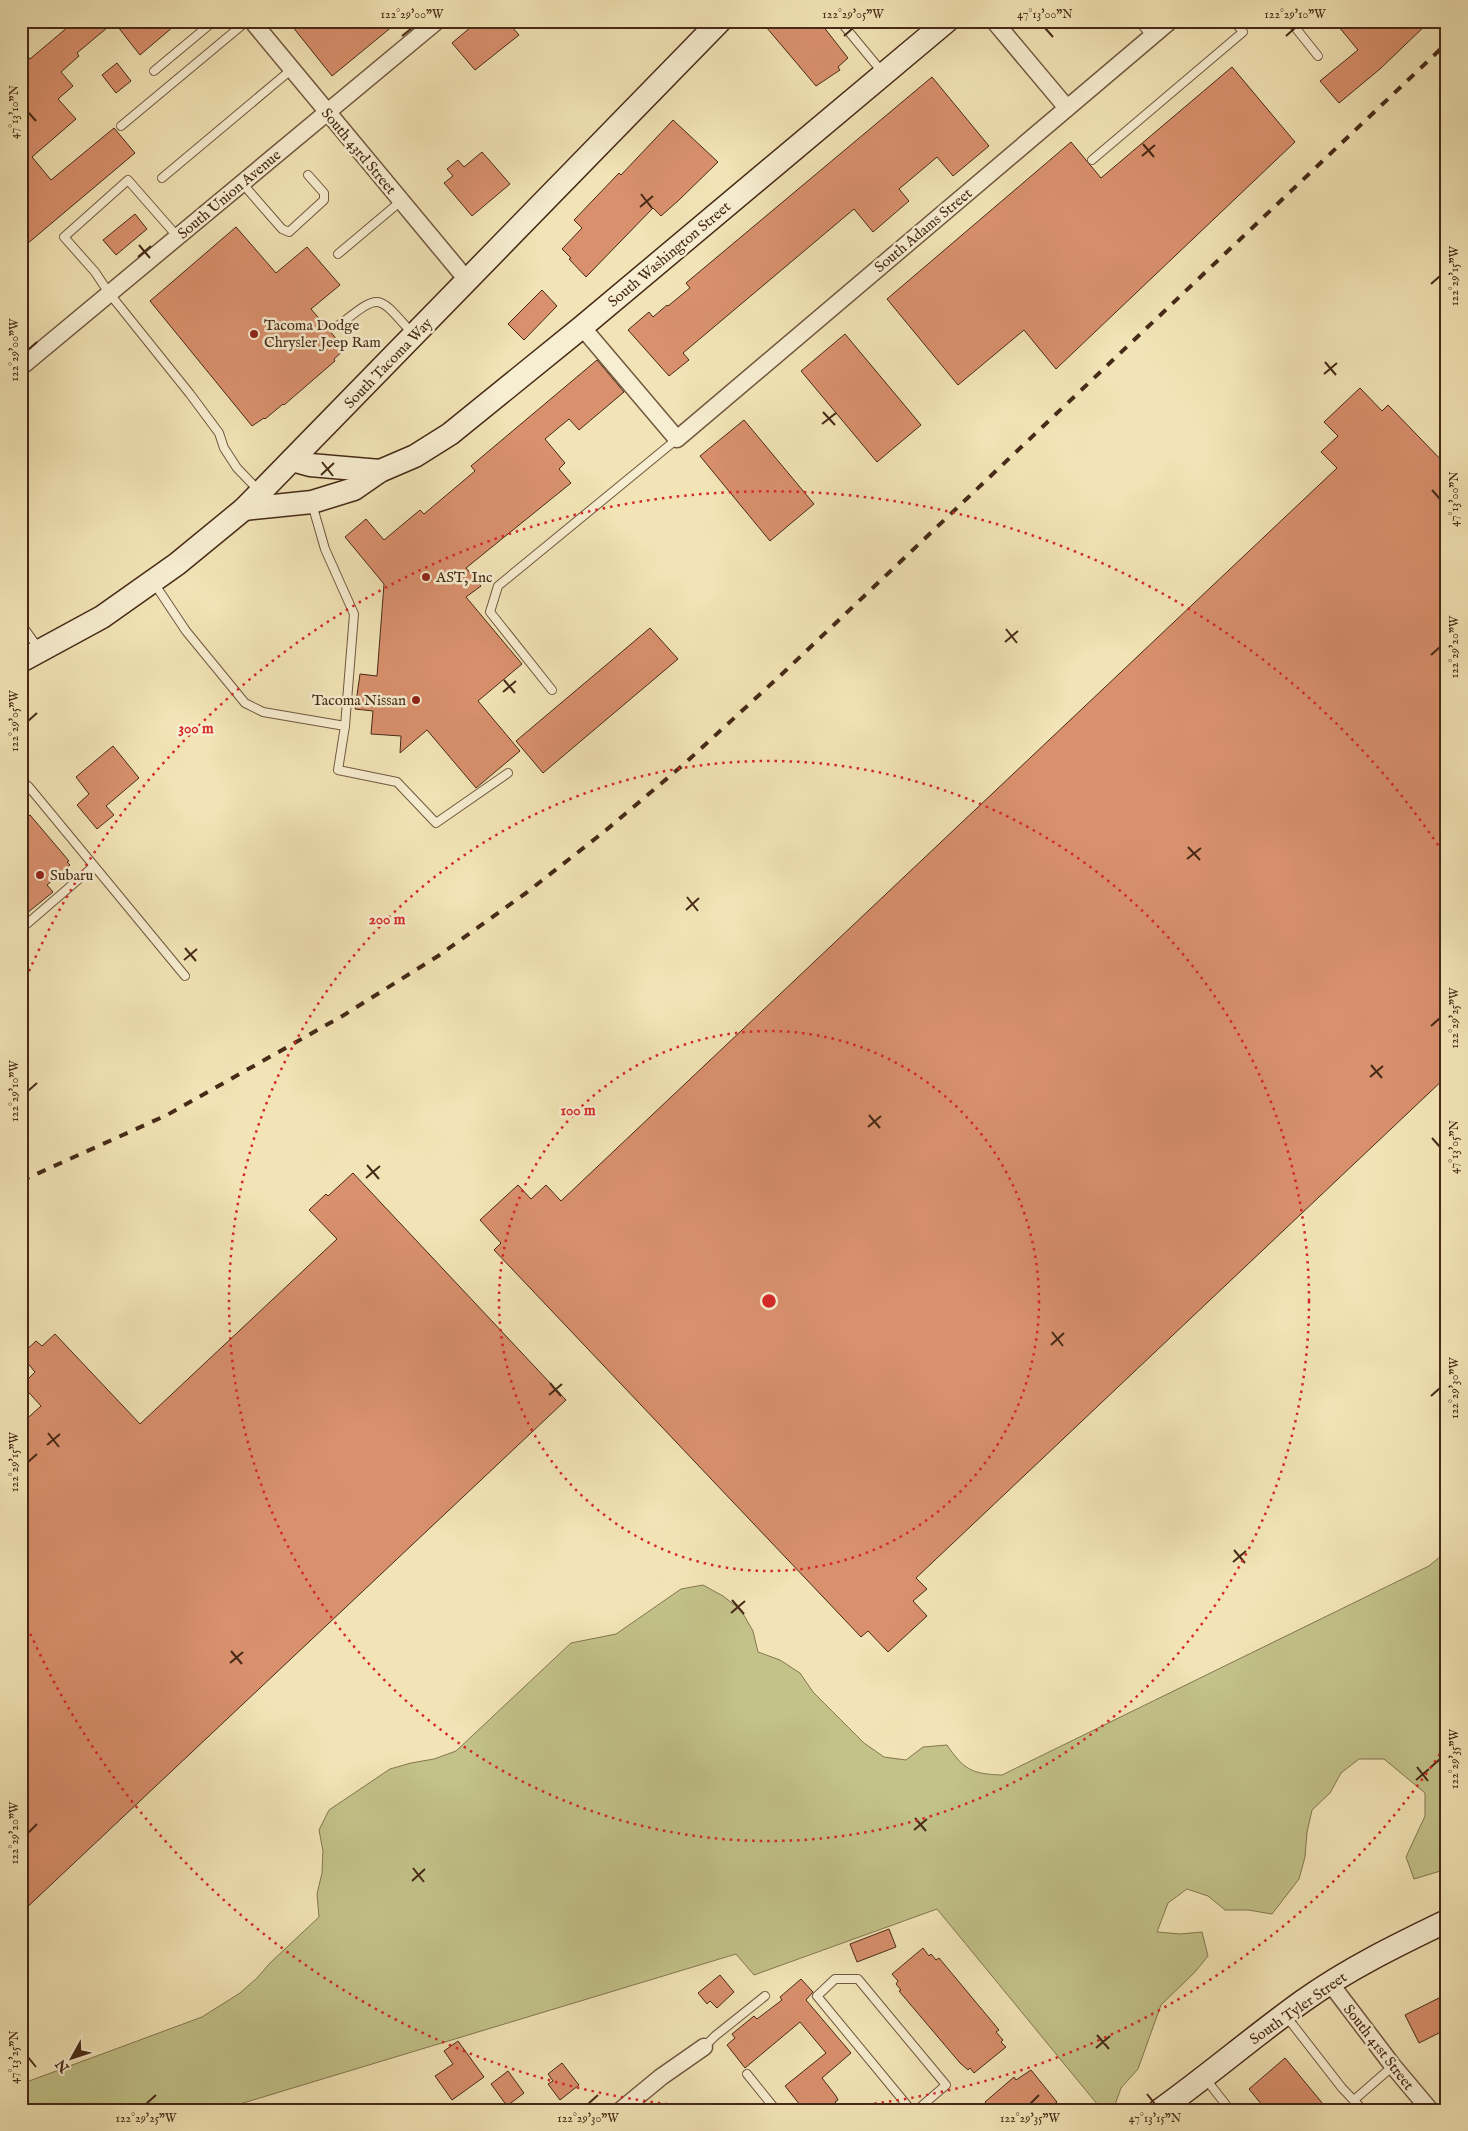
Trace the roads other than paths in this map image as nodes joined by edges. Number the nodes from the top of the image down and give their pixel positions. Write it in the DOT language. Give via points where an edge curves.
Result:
graph roads {
  1 [pos="214,21"];
  2 [pos="247,21"];
  3 [pos="252,21"];
  4 [pos="437,21"];
  5 [pos="720,21"];
  6 [pos="840,21"];
  7 [pos="947,21"];
  8 [pos="994,21"];
  9 [pos="1139,21"];
  10 [pos="1170,21"];
  11 [pos="1234,21"];
  12 [pos="1290,21"];
  13 [pos="1152,37"];
  14 [pos="1318,56"];
  15 [pos="292,69"];
  16 [pos="154,71"];
  17 [pos="884,75"];
  18 [pos="1067,108"];
  19 [pos="327,113"];
  20 [pos="121,126"];
  21 [pos="1092,160"];
  22 [pos="308,175"];
  23 [pos="162,178"];
  24 [pos="242,183"];
  25 [pos="402,201"];
  26 [pos="177,236"];
  27 [pos="338,254"];
  28 [pos="468,280"];
  29 [pos="109,293"];
  30 [pos="339,326"];
  31 [pos="582,327"];
  32 [pos="414,336"];
  33 [pos="21,367"];
  34 [pos="677,439"];
  35 [pos="292,460"];
  36 [pos="380,472"];
  37 [pos="260,492"];
  38 [pos="312,502"];
  39 [pos="244,509"];
  40 [pos="152,582"];
  41 [pos="21,624"];
  42 [pos="31,656"];
  43 [pos="552,690"];
  44 [pos="345,726"];
  45 [pos="508,773"];
  46 [pos="21,780"];
  47 [pos="94,866"];
  48 [pos="21,929"];
  49 [pos="185,976"];
  50 [pos="1447,1921"];
  51 [pos="1330,1983"];
  52 [pos="765,1996"];
  53 [pos="1285,2015"];
  54 [pos="704,2047"];
  55 [pos="1393,2066"];
  56 [pos="747,2074"];
  57 [pos="1204,2078"];
  58 [pos="1354,2100"];
  59 [pos="621,2110"];
  60 [pos="776,2110"];
  61 [pos="911,2110"];
  62 [pos="917,2110"];
  63 [pos="1160,2110"];
  64 [pos="1230,2110"];
  65 [pos="1363,2110"];
  66 [pos="1430,2110"];
  1 -- 16 [label="lane"];
  2 -- 20 [label="lane"];
  3 -- 15 [label="street, South 43rd Street"];
  4 -- 19 [label="street, South Union Avenue"];
  5 -- 28 [label="main road, South Tacoma Way"];
  6 -- 17 [label="lane"];
  7 -- 17 [label="main road, South Washington Street"];
  8 -- 18 [label="street"];
  9 -- 13 [label="lane"];
  10 -- 13 [label="street, South Adams Street"];
  11 -- 21 [label="lane" via="1244,32"];
  12 -- 14 [label="lane"];
  13 -- 18 [label="street, South Adams Street"];
  15 -- 19 [label="street, South 43rd Street"];
  15 -- 23 [label="lane"];
  17 -- 31 [label="main road, South Washington Street"];
  18 -- 34 [label="street, South Adams Street"];
  19 -- 24 [label="street, South Union Avenue"];
  19 -- 25 [label="street, South 43rd Street"];
  22 -- 24 [label="lane" via="324,193 324,200 289,232 282,229"];
  24 -- 26 [label="street, South Union Avenue"];
  25 -- 27 [label="lane"];
  25 -- 28 [label="street, South 43rd Street"];
  26 -- 29 [label="street, South Union Avenue"];
  26 -- 29 [label="lane" via="128,180 64,237"];
  28 -- 32 [label="main road, South Tacoma Way"];
  29 -- 33 [label="street, South Union Avenue"];
  29 -- 37 [label="lane" via="219,433 237,468"];
  30 -- 32 [label="lane" via="368,302 377,301 385,303"];
  31 -- 34 [label="street"];
  31 -- 36 [label="main road, South Washington Street" via="450,434 415,456"];
  32 -- 35 [label="main road, South Tacoma Way"];
  34 -- 43 [label="lane" via="498,586 490,612"];
  35 -- 36 [label="main road"];
  35 -- 37 [label="main road, South Tacoma Way"];
  36 -- 38 [label="main road, South Washington Street" via="354,489"];
  37 -- 39 [label="main road, South Tacoma Way"];
  38 -- 39 [label="main road, South Washington Street"];
  38 -- 44 [label="lane" via="325,550 354,614"];
  39 -- 40 [label="main road, South Tacoma Way"];
  40 -- 42 [label="main road, South Tacoma Way" via="102,617"];
  40 -- 44 [label="lane" via="186,631 245,703 263,712"];
  41 -- 42 [label="lane"];
  44 -- 45 [label="lane" via="338,770 397,782 436,823"];
  46 -- 47 [label="lane"];
  47 -- 48 [label="lane"];
  47 -- 49 [label="lane"];
  50 -- 51 [label="main road, South Tyler Street" via="1380,1953"];
  51 -- 53 [label="main road, South Tyler Street"];
  51 -- 55 [label="street, South 41st Street"];
  52 -- 54 [label="lane"];
  53 -- 57 [label="main road, South Tyler Street"];
  53 -- 58 [label="lane"];
  54 -- 59 [label="street"];
  55 -- 58 [label="lane"];
  55 -- 66 [label="street, South 41st Street"];
  56 -- 60 [label="lane"];
  57 -- 63 [label="main road, South Tyler Street"];
  57 -- 64 [label="lane"];
  58 -- 65 [label="lane"];
  61 -- 62 [label="lane" via="816,1996 835,1979 858,1979 946,2085"];
}
